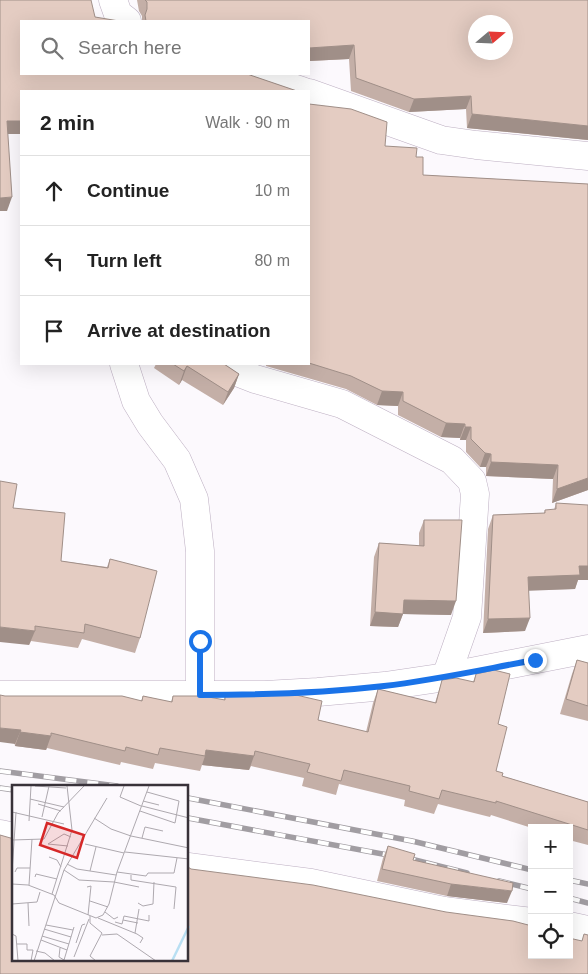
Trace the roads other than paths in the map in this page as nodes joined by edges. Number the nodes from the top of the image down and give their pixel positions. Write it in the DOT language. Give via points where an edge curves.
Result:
graph roads {
  1 [pos="113,0"];
  2 [pos="126,20"];
  3 [pos="253,75"];
  4 [pos="299,90"];
  5 [pos="310,94"];
  6 [pos="588,156"];
  7 [pos="124,365"];
  8 [pos="228,365"];
  9 [pos="588,649"];
  10 [pos="446,677"];
  11 [pos="0,695"];
  12 [pos="200,695"];
  13 [pos="189,867"];
  14 [pos="528,922"];
  15 [pos="573,927"];
  16 [pos="588,930"];
  1 -- 2 [label="street" via="118,14"];
  3 -- 4 [label="street"];
  5 -- 6 [label="street" via="441,140"];
  7 -- 12 [label="street" via="136,401 177,460 194,499 200,550"];
  8 -- 10 [label="street" via="237,372 269,384 342,404 452,460 472,481 475,494 466,616"];
  9 -- 10 [label="street"];
  10 -- 12 [label="street" via="318,692"];
  11 -- 12 [label="street"];
  13 -- 14 [label="street" via="311,883 444,911"];
  15 -- 16 [label="street"];
}
